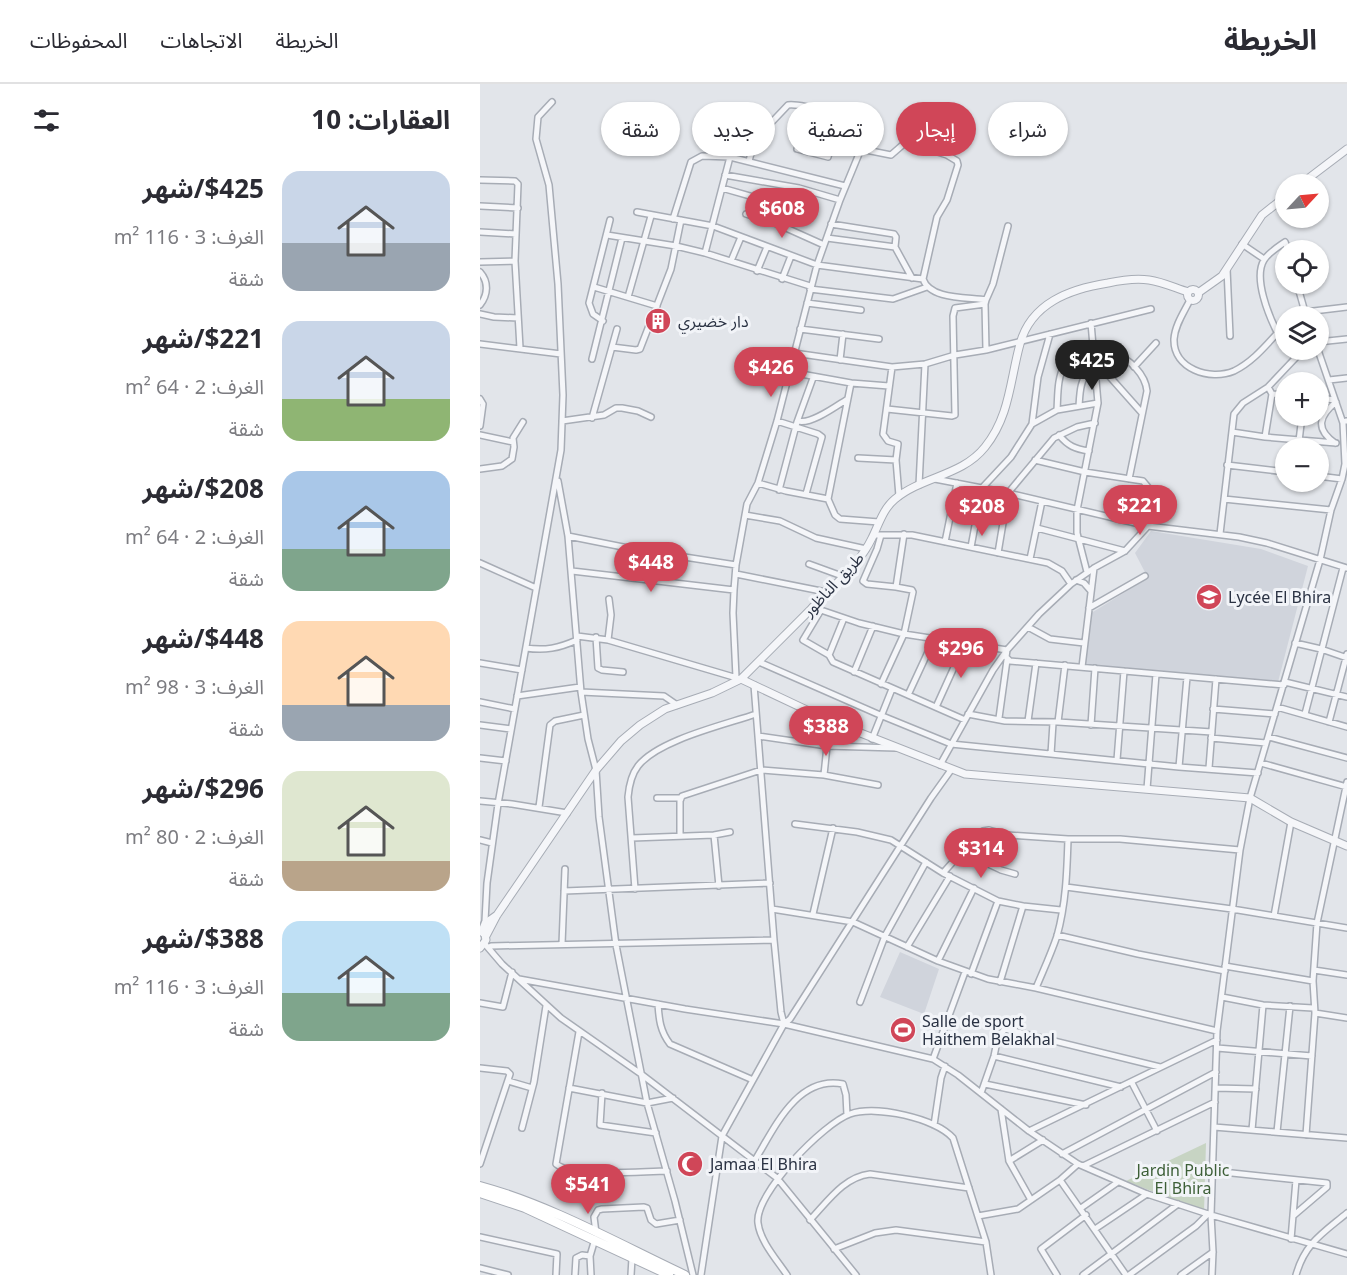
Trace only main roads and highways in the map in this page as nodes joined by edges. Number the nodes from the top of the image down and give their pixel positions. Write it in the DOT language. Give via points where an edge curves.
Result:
graph roads {
  1 [pos="480,1186"];
  2 [pos="480,1193"];
  3 [pos="596,1236"];
  4 [pos="669,1275"];
  5 [pos="685,1275"];
  1 -- 3 [label="main road" via="525,1201"];
  2 -- 3 [label="main road"];
  3 -- 4 [label="main road"];
  3 -- 5 [label="main road"];
}
